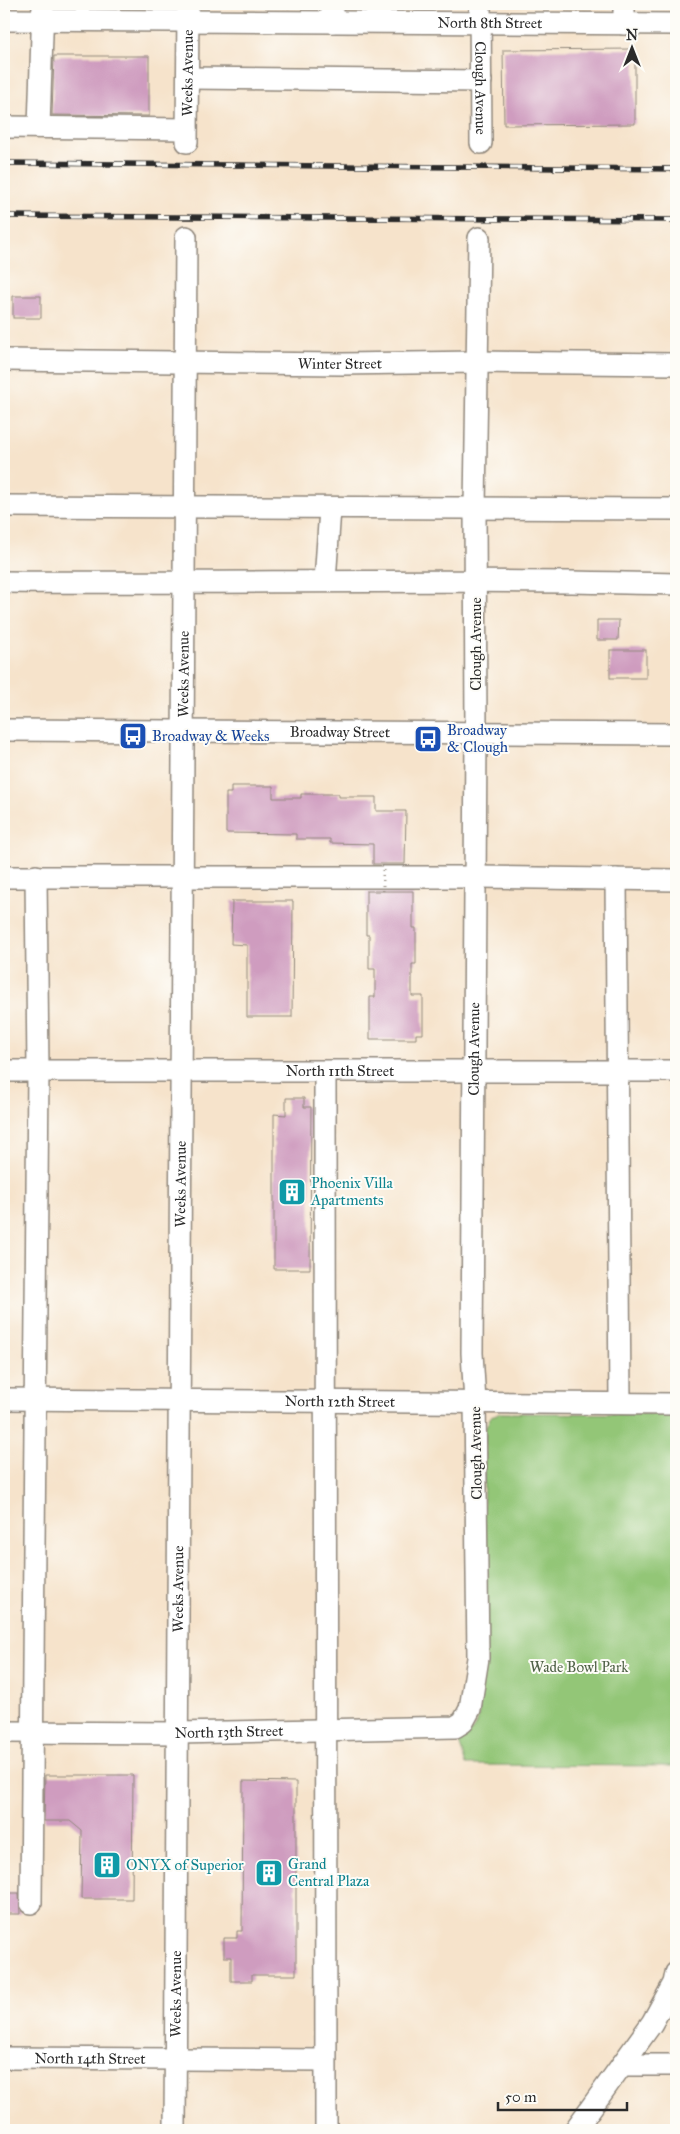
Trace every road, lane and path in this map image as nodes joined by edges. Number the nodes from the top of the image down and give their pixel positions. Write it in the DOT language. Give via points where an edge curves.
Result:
graph roads {
  1 [pos="43,12"];
  2 [pos="188,13"];
  3 [pos="332,13"];
  4 [pos="480,14"];
  5 [pos="624,14"];
  6 [pos="4,20"];
  7 [pos="676,24"];
  8 [pos="188,78"];
  9 [pos="481,81"];
  10 [pos="4,126"];
  11 [pos="40,127"];
  12 [pos="481,143"];
  13 [pos="186,237"];
  14 [pos="478,238"];
  15 [pos="4,360"];
  16 [pos="185,361"];
  17 [pos="477,362"];
  18 [pos="676,364"];
  19 [pos="4,506"];
  20 [pos="185,506"];
  21 [pos="475,508"];
  22 [pos="330,509"];
  23 [pos="676,509"];
  24 [pos="326,581"];
  25 [pos="4,582"];
  26 [pos="475,582"];
  27 [pos="184,583"];
  28 [pos="676,584"];
  29 [pos="4,730"];
  30 [pos="183,732"];
  31 [pos="476,734"];
  32 [pos="676,734"];
  33 [pos="383,865"];
  34 [pos="36,876"];
  35 [pos="4,877"];
  36 [pos="476,877"];
  37 [pos="182,879"];
  38 [pos="616,879"];
  39 [pos="676,880"];
  40 [pos="383,891"];
  41 [pos="4,1070"];
  42 [pos="38,1071"];
  43 [pos="616,1071"];
  44 [pos="676,1071"];
  45 [pos="182,1072"];
  46 [pos="325,1072"];
  47 [pos="472,1072"];
  48 [pos="4,1399"];
  49 [pos="35,1399"];
  50 [pos="180,1400"];
  51 [pos="324,1401"];
  52 [pos="475,1402"];
  53 [pos="620,1402"];
  54 [pos="676,1404"];
  55 [pos="454,1727"];
  56 [pos="326,1729"];
  57 [pos="4,1732"];
  58 [pos="33,1732"];
  59 [pos="178,1733"];
  60 [pos="31,1903"];
  61 [pos="676,1973"];
  62 [pos="4,2058"];
  63 [pos="176,2060"];
  64 [pos="326,2060"];
  65 [pos="622,2064"];
  66 [pos="676,2065"];
  67 [pos="175,2130"];
  68 [pos="326,2130"];
  69 [pos="575,2130"];
  1 -- 2 [label="street, North 8th Street"];
  1 -- 6 [label="street, North 8th Street"];
  1 -- 11 [label="street"];
  2 -- 3 [label="street, North 8th Street"];
  2 -- 8 [label="street, Weeks Avenue"];
  3 -- 4 [label="street, North 8th Street"];
  4 -- 5 [label="street, North 8th Street"];
  4 -- 9 [label="street, Clough Avenue"];
  5 -- 7 [label="street, North 8th Street"];
  8 -- 9 [label="street"];
  8 -- 11 [label="street, Weeks Avenue" via="187,135"];
  9 -- 12 [label="street, Clough Avenue"];
  10 -- 11 [label="street"];
  13 -- 16 [label="street, Weeks Avenue"];
  14 -- 17 [label="street, Clough Avenue"];
  15 -- 16 [label="street, Winter Street"];
  16 -- 17 [label="street, Winter Street"];
  16 -- 20 [label="street, Weeks Avenue"];
  17 -- 18 [label="street, Winter Street"];
  17 -- 21 [label="street, Clough Avenue"];
  19 -- 20 [label="street"];
  20 -- 22 [label="street"];
  20 -- 27 [label="street, Weeks Avenue"];
  21 -- 22 [label="street"];
  21 -- 23 [label="street"];
  21 -- 26 [label="street, Clough Avenue"];
  22 -- 24 [label="street"];
  24 -- 26 [label="street"];
  24 -- 27 [label="street"];
  25 -- 27 [label="street"];
  26 -- 28 [label="street"];
  26 -- 31 [label="street, Clough Avenue"];
  27 -- 30 [label="street, Weeks Avenue"];
  29 -- 30 [label="street, Broadway Street"];
  30 -- 31 [label="street, Broadway Street"];
  30 -- 37 [label="street, Weeks Avenue"];
  31 -- 32 [label="street, Broadway Street"];
  31 -- 36 [label="street, Clough Avenue"];
  33 -- 40 [label="path, bridge"];
  34 -- 35 [label="street"];
  34 -- 37 [label="street"];
  34 -- 42 [label="street"];
  36 -- 37 [label="street"];
  36 -- 38 [label="street"];
  36 -- 47 [label="street, Clough Avenue"];
  37 -- 45 [label="street, Weeks Avenue"];
  38 -- 39 [label="street"];
  38 -- 43 [label="street"];
  41 -- 42 [label="street, North 11th Street"];
  42 -- 45 [label="street, North 11th Street"];
  42 -- 49 [label="street"];
  43 -- 44 [label="street, North 11th Street"];
  43 -- 47 [label="street, North 11th Street"];
  43 -- 53 [label="street"];
  45 -- 46 [label="street, North 11th Street"];
  45 -- 50 [label="street, Weeks Avenue"];
  46 -- 47 [label="street, North 11th Street"];
  46 -- 51 [label="street"];
  47 -- 52 [label="street, Clough Avenue" via="472,1353"];
  48 -- 49 [label="street, North 12th Street"];
  49 -- 50 [label="street, North 12th Street"];
  49 -- 58 [label="street"];
  50 -- 51 [label="street, North 12th Street"];
  50 -- 59 [label="street, Weeks Avenue"];
  51 -- 52 [label="street, North 12th Street"];
  51 -- 56 [label="street"];
  52 -- 53 [label="street, North 12th Street"];
  52 -- 55 [label="street, Clough Avenue" via="478,1658 470,1709 463,1722"];
  53 -- 54 [label="street, North 12th Street"];
  55 -- 56 [label="street, North 13th Street"];
  56 -- 59 [label="street, North 13th Street"];
  56 -- 64 [label="street"];
  57 -- 58 [label="street, North 13th Street"];
  58 -- 59 [label="street, North 13th Street"];
  58 -- 60 [label="street"];
  59 -- 63 [label="street, Weeks Avenue"];
  61 -- 65 [label="street" via="674,1983 652,2022"];
  62 -- 63 [label="street, North 14th Street"];
  63 -- 64 [label="street, North 14th Street"];
  63 -- 67 [label="street, Weeks Avenue"];
  64 -- 68 [label="street"];
  65 -- 66 [label="street"];
  65 -- 69 [label="street"];
}
